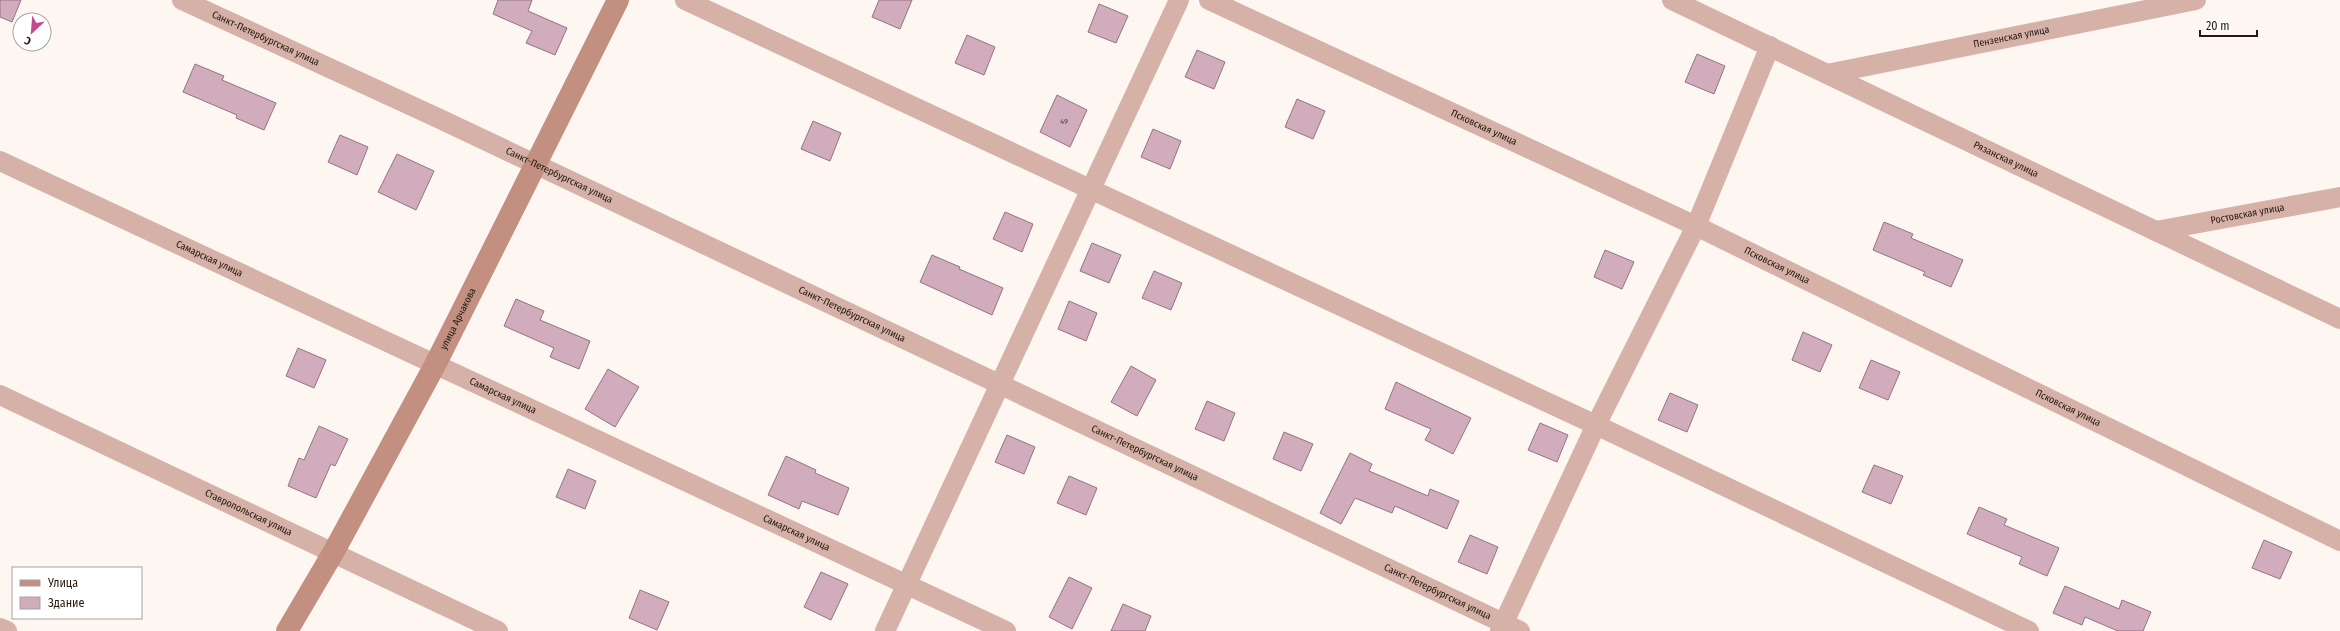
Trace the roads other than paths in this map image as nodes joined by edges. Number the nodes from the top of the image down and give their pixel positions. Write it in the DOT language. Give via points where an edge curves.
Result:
graph roads {
  1 [pos="182,0"];
  2 [pos="618,0"];
  3 [pos="685,0"];
  4 [pos="1179,0"];
  5 [pos="1209,0"];
  6 [pos="1672,0"];
  7 [pos="2196,0"];
  8 [pos="1770,46"];
  9 [pos="1827,74"];
  10 [pos="0,161"];
  11 [pos="534,164"];
  12 [pos="1090,188"];
  13 [pos="2340,197"];
  14 [pos="1696,226"];
  15 [pos="2156,231"];
  16 [pos="2340,320"];
  17 [pos="435,365"];
  18 [pos="1000,385"];
  19 [pos="0,395"];
  20 [pos="1596,425"];
  21 [pos="2340,541"];
  22 [pos="333,553"];
  23 [pos="906,585"];
  24 [pos="0,628"];
  25 [pos="1508,628"];
  26 [pos="7,631"];
  27 [pos="287,631"];
  28 [pos="498,631"];
  29 [pos="885,631"];
  30 [pos="1006,631"];
  31 [pos="2029,631"];
  1 -- 11 [label="street, Санкт-Петербургская улица"];
  2 -- 11 [label="street, улица Арчакова"];
  3 -- 12 [label="street"];
  4 -- 12 [label="street"];
  5 -- 14 [label="street, Псковская улица"];
  6 -- 8 [label="street, Рязанская улица"];
  7 -- 9 [label="street, Пензенская улица"];
  8 -- 9 [label="street, Рязанская улица"];
  8 -- 14 [label="street"];
  9 -- 15 [label="street, Рязанская улица"];
  10 -- 17 [label="street, Самарская улица"];
  11 -- 17 [label="street, улица Арчакова"];
  11 -- 18 [label="street, Санкт-Петербургская улица"];
  12 -- 18 [label="street"];
  12 -- 20 [label="street"];
  13 -- 15 [label="street, Ростовская улица"];
  14 -- 20 [label="street"];
  14 -- 21 [label="street, Псковская улица"];
  15 -- 16 [label="street, Рязанская улица"];
  17 -- 22 [label="street, улица Арчакова"];
  17 -- 23 [label="street, Самарская улица"];
  18 -- 23 [label="street"];
  18 -- 25 [label="street, Санкт-Петербургская улица"];
  19 -- 22 [label="street, Ставропольская улица"];
  20 -- 25 [label="street"];
  20 -- 31 [label="street"];
  22 -- 27 [label="street, улица Арчакова"];
  22 -- 28 [label="street, Ставропольская улица"];
  23 -- 29 [label="street"];
  23 -- 30 [label="street, Самарская улица"];
  24 -- 26 [label="street"];
}
